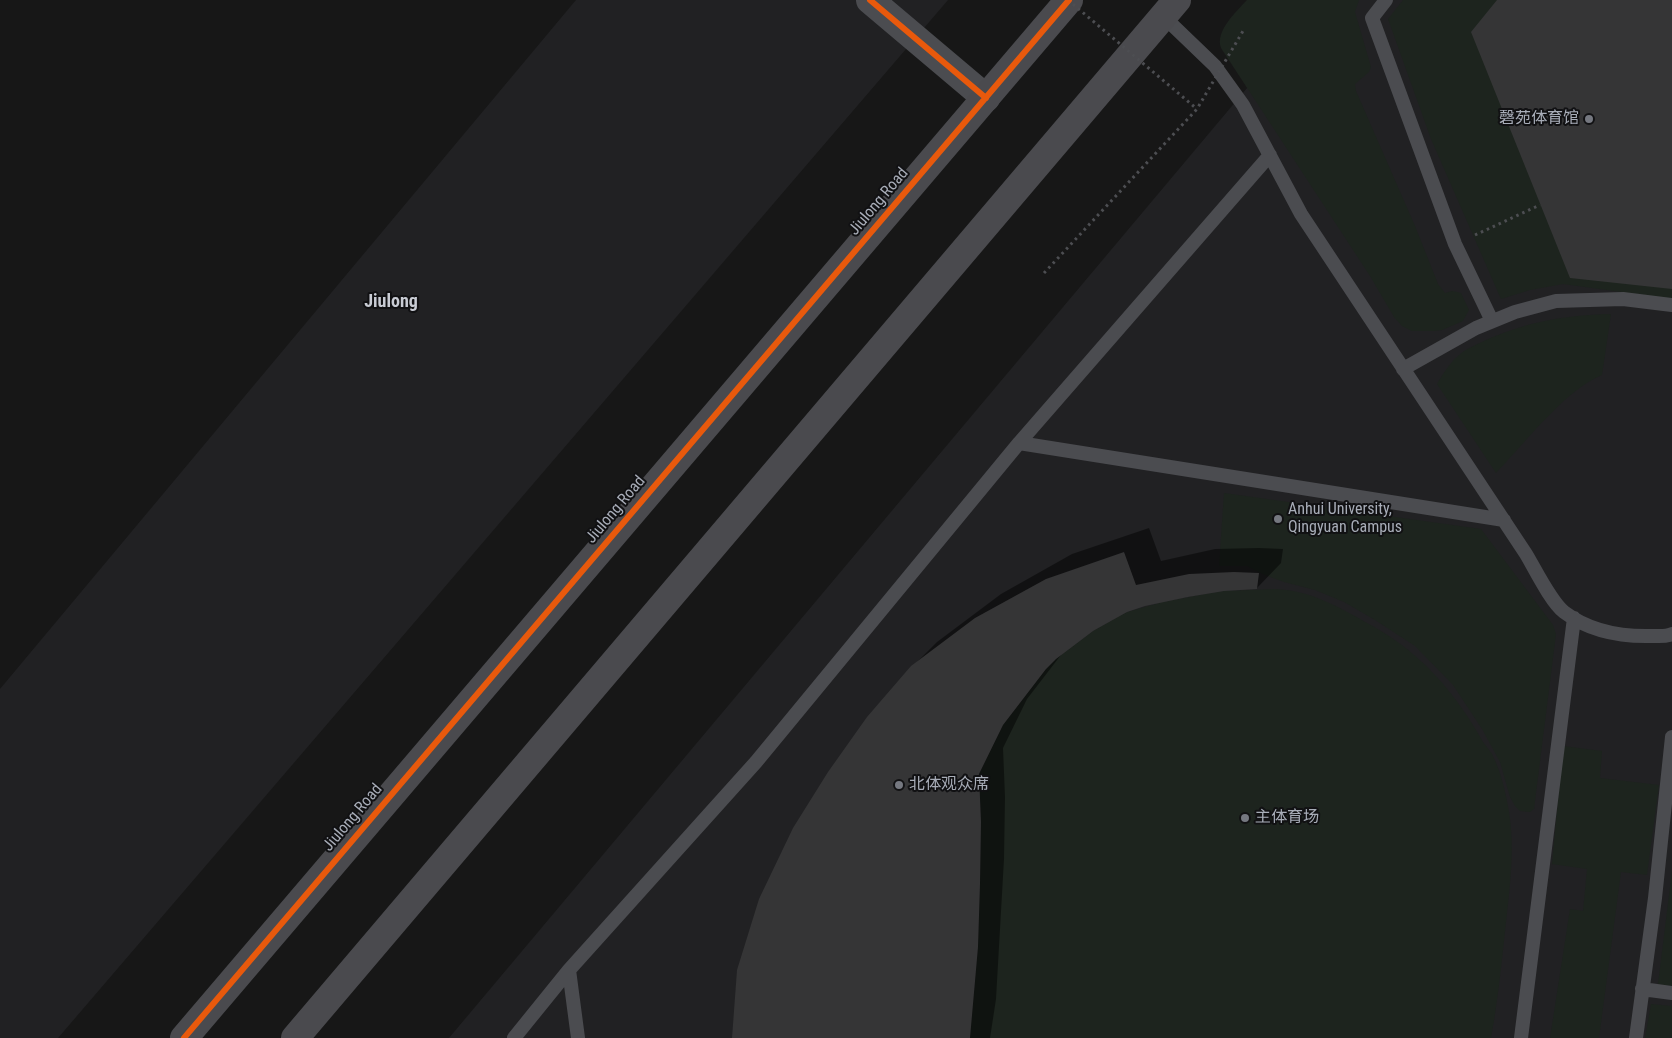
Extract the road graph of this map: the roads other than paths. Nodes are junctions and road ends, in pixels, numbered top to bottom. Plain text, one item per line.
1 (870, 0) edge
2 (1068, 0) edge
3 (1386, 0) edge
4 (1170, 8) edge
5 (986, 98) junction
6 (1270, 155) junction
7 (1672, 305) edge
8 (1492, 321) junction
9 (1403, 369) junction
10 (1019, 443) junction
11 (1504, 520) junction
12 (1574, 618) junction
13 (1672, 634) edge
14 (1672, 737) edge
15 (569, 970) junction
16 (1642, 989) junction
17 (1672, 993) edge
18 (184, 1038) edge
19 (295, 1038) edge
20 (514, 1038) edge
21 (578, 1038) edge
22 (1521, 1038) edge
23 (1636, 1038) edge

1 - 5 street
2 - 5 main road, Jiulong Road
3 - 8 lane
4 - 6 lane
4 - 19 main road
5 - 18 main road, Jiulong Road
6 - 9 lane
6 - 10 lane
7 - 8 lane
8 - 9 lane
9 - 11 lane
10 - 11 lane
10 - 15 lane
11 - 12 lane
12 - 13 lane
12 - 22 lane
14 - 16 lane
15 - 20 lane
15 - 21 lane
16 - 17 lane
16 - 23 lane

